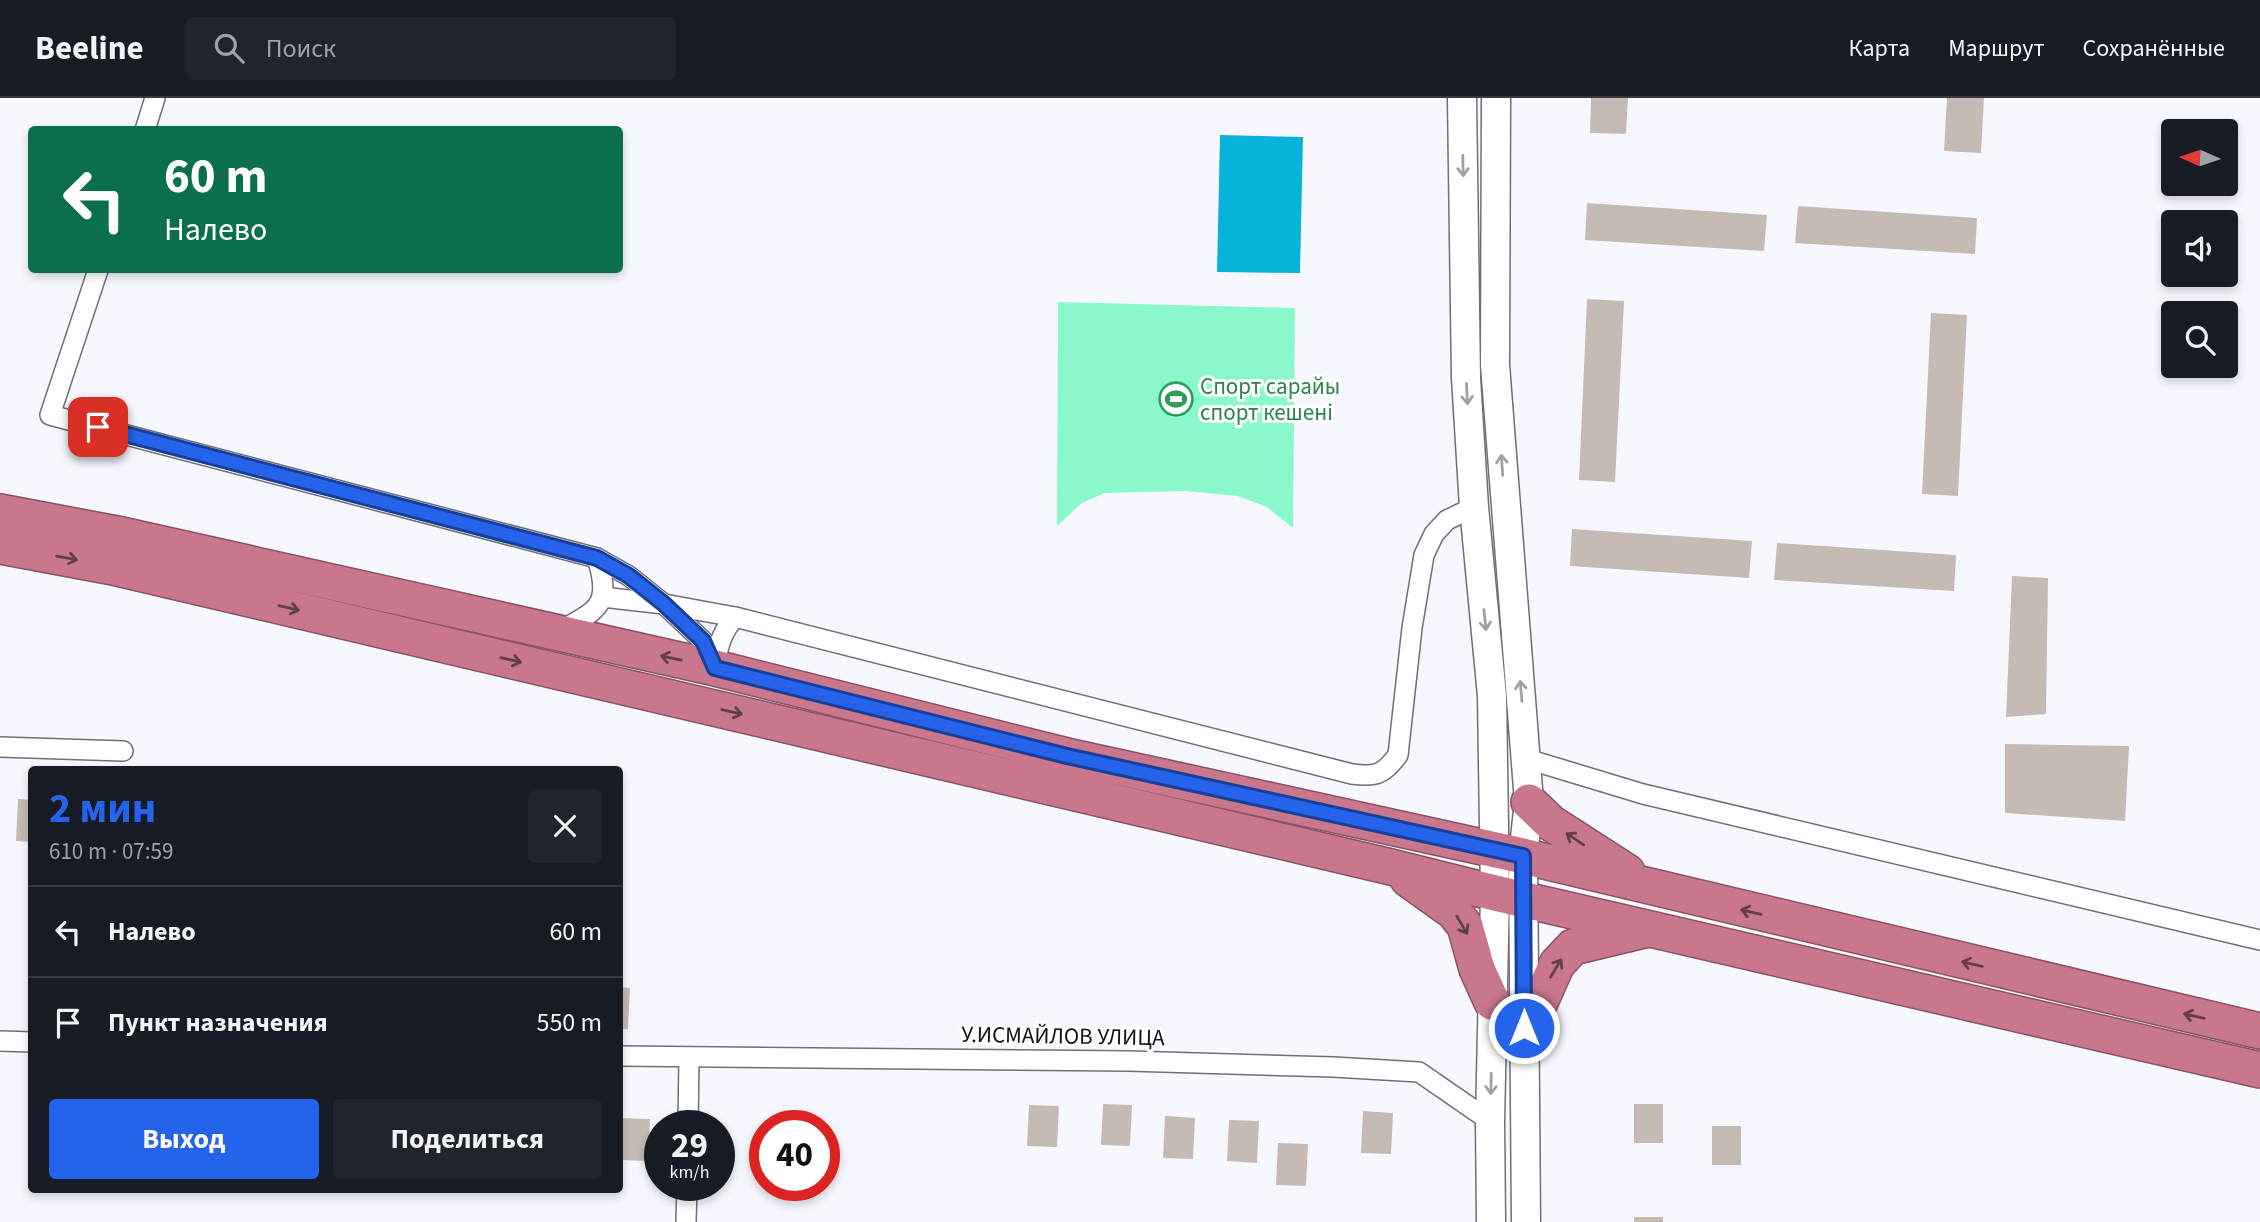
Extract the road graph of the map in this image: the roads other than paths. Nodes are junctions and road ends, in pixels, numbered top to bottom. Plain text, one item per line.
1 (155, 98) edge
2 (1462, 98) edge
3 (1496, 98) edge
4 (146, 126) edge
5 (97, 273) edge
6 (1474, 507) junction
7 (0, 512) edge
8 (0, 546) edge
9 (597, 558) junction
10 (602, 597) junction
11 (664, 604) junction
12 (735, 617) junction
13 (557, 633) junction
14 (715, 668) junction
15 (0, 747) edge
16 (123, 751) dead end
17 (1527, 759) junction
18 (1063, 772) junction
19 (1529, 802) junction
20 (1509, 853) junction
21 (1391, 867) junction
22 (1653, 889) junction
23 (1509, 896) junction
24 (1651, 928) junction
25 (2260, 940) edge
26 (1492, 1002) junction
27 (1524, 1028) junction
28 (2260, 1031) edge
29 (0, 1041) edge
30 (28, 1042) edge
31 (623, 1056) edge
32 (689, 1058) junction
33 (2260, 1070) edge
34 (688, 1110) edge
35 (1490, 1121) junction
36 (687, 1201) edge
37 (686, 1222) edge
38 (1491, 1222) edge
39 (1526, 1222) edge

1 - 4 street
2 -> 6 street
17 -> 3 street
5 - 9 street
6 - 12 street
6 -> 20 street
7 - 13 highway
8 -> 18 highway
9 - 10 street
9 - 11 street
10 - 11 street
10 - 13 street
11 - 12 street
11 - 14 street
12 - 14 street
14 -> 13 highway
14 - 18 highway
15 - 16 street
17 - 19 street
17 - 25 street
18 - 20 highway
18 - 21 highway
19 - 20 street
22 -> 19 highway
20 - 22 highway
20 - 23 street
21 - 23 highway
21 -> 26 highway
28 -> 22 highway
23 - 24 highway
23 - 26 street
23 - 27 street
27 -> 24 highway
24 - 33 highway
26 -> 35 street
27 - 39 street
29 - 30 street
31 - 32 street, У.ИСМАЙЛОВ УЛИЦА
32 - 34 street
32 - 35 street, У.ИСМАЙЛОВ УЛИЦА
35 - 38 street
36 - 37 street

